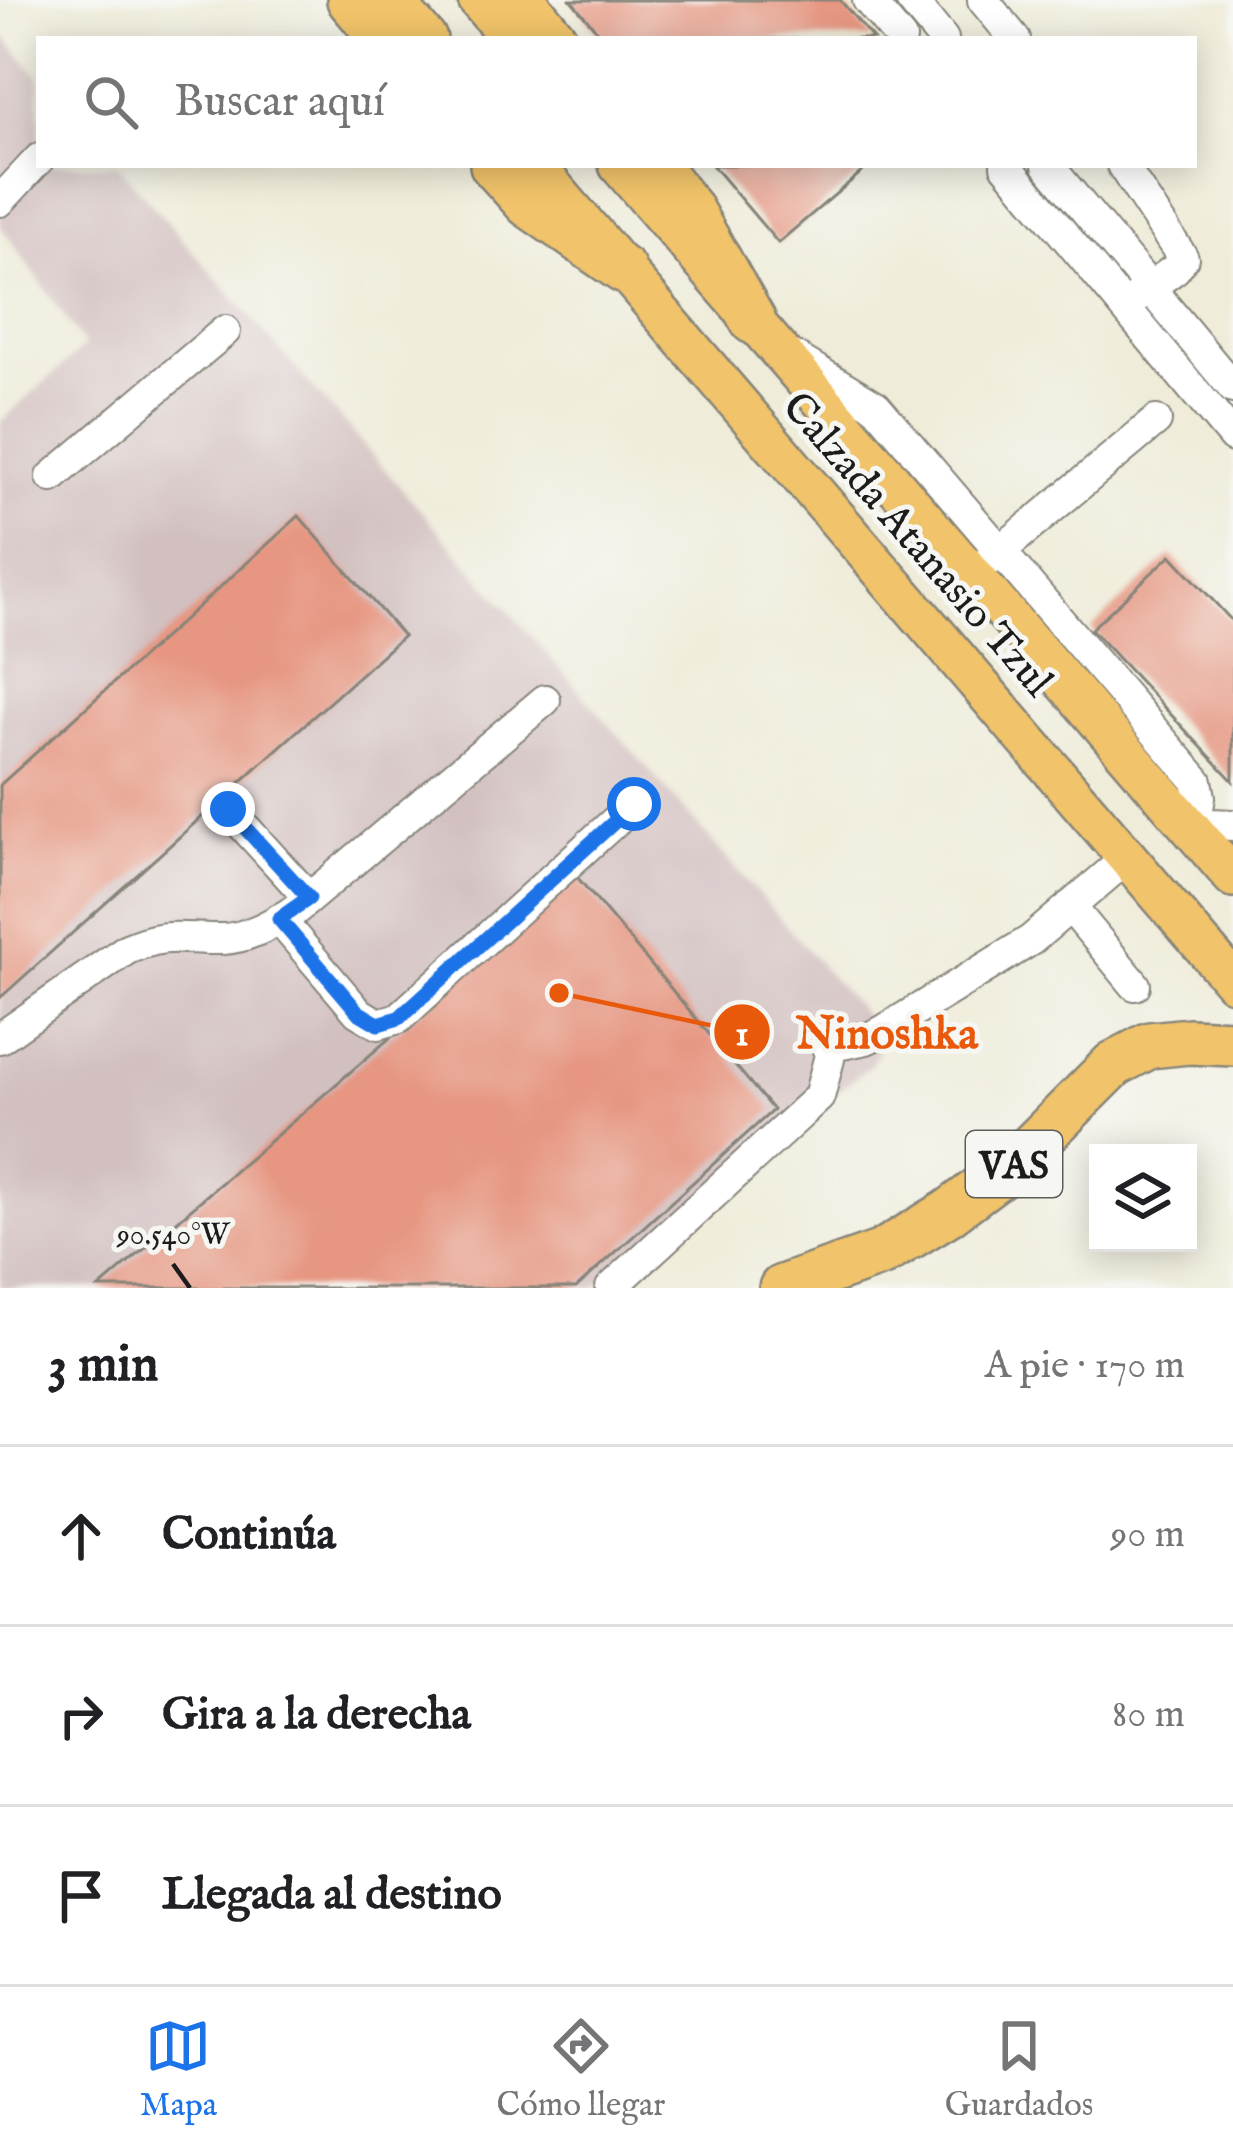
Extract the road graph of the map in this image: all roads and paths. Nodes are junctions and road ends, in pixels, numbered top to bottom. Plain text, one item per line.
1 (350, 0) edge
2 (394, 0) edge
3 (478, 0) edge
4 (522, 0) edge
5 (868, 0) edge
6 (983, 0) edge
7 (380, 36) edge
8 (424, 36) edge
9 (508, 36) edge
10 (552, 36) edge
11 (898, 36) edge
12 (1013, 36) edge
13 (36, 162) edge
14 (496, 168) edge
15 (537, 168) edge
16 (622, 168) edge
17 (658, 168) edge
18 (1008, 168) edge
19 (1050, 168) edge
20 (1124, 168) edge
21 (0, 201) edge
22 (623, 270) junction
23 (1150, 288) junction
24 (1124, 307) junction
25 (225, 331) dead end
26 (762, 332) junction
27 (1233, 388) edge
28 (1156, 421) dead end
29 (1233, 437) edge
30 (52, 477) dead end
31 (987, 563) junction
32 (545, 700) dead end
33 (634, 804) dead end
34 (228, 809) dead end
35 (1208, 830) edge
36 (1127, 858) junction
37 (1233, 877) edge
38 (309, 898) junction
39 (1070, 906) junction
40 (279, 919) junction
41 (1233, 981) edge
42 (1135, 985) dead end
43 (0, 1038) edge
44 (1233, 1043) edge
45 (611, 1288) edge
46 (782, 1288) edge

1 - 7 highway
2 - 8 main road
3 - 9 main road
4 - 10 highway
5 - 11 street
6 - 12 street
13 - 21 street
14 - 22 highway
15 - 22 main road, Calzada Atanasio Tzul
16 - 26 main road, Calzada Atanasio Tzul
17 - 26 highway
18 - 24 street
19 - 23 street
20 - 23 street
22 - 36 main road, Calzada Atanasio Tzul
23 - 24 street
23 - 27 street
24 - 29 street
25 - 30 street
26 - 31 main road, Calzada Atanasio Tzul
28 - 31 street
31 - 35 main road, Calzada Atanasio Tzul
32 - 38 street
33 - 40 street
34 - 38 street
35 - 37 main road, Calzada Atanasio Tzul
36 - 39 street
36 - 41 main road, Calzada Atanasio Tzul
38 - 40 street
39 - 42 street
39 - 45 street
40 - 43 street
44 - 46 highway, VAS

